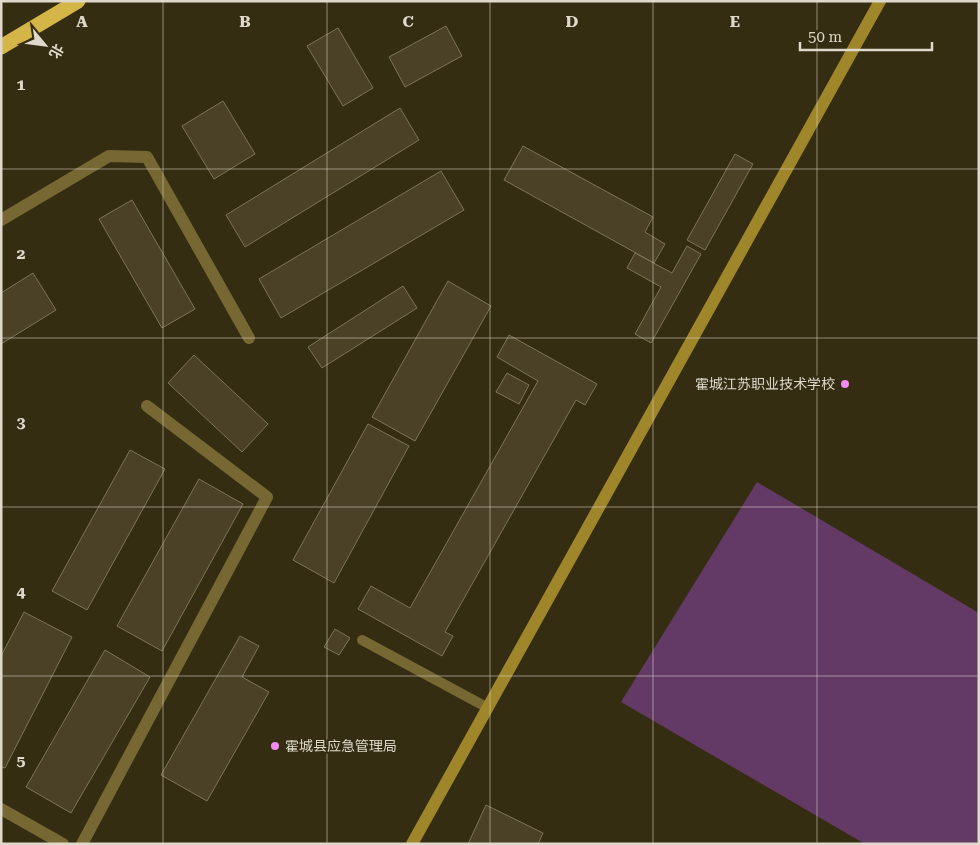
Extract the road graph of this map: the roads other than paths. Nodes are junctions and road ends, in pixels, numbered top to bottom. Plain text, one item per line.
1 (78, 1) edge
2 (880, 1) edge
3 (1, 47) edge
4 (1, 220) edge
5 (249, 338) dead end
6 (147, 406) dead end
7 (362, 640) dead end
8 (488, 708) junction
9 (1, 809) edge
10 (62, 844) edge
11 (82, 844) edge
12 (412, 844) edge

1 - 3 highway
2 - 8 street
4 - 5 street
6 - 11 street
7 - 8 lane
8 - 12 street
9 - 10 street

